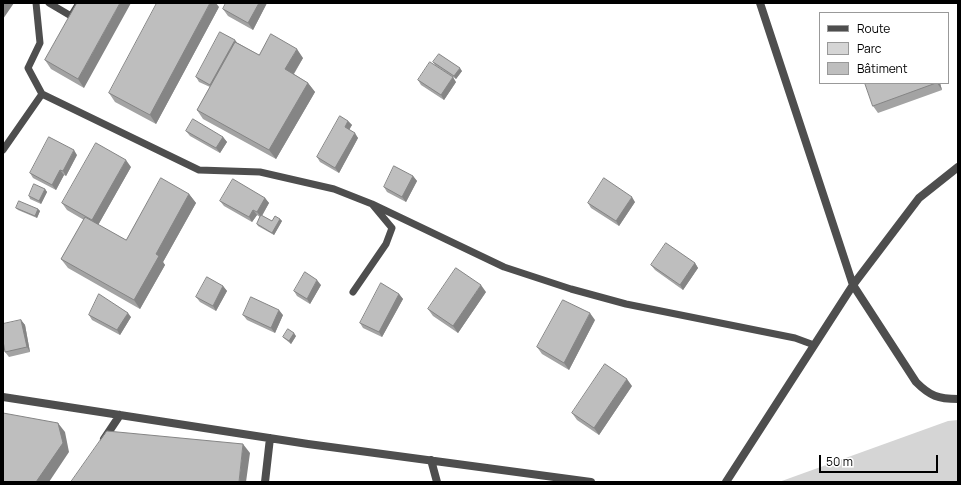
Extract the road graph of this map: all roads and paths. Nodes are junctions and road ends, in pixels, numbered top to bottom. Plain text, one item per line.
1 (36, 3) edge
2 (49, 3) edge
3 (79, 3) edge
4 (760, 3) edge
5 (42, 94) junction
6 (3, 150) edge
7 (958, 167) edge
8 (372, 204) junction
9 (853, 285) junction
10 (353, 292) dead end
11 (814, 345) junction
12 (3, 397) edge
13 (958, 399) edge
14 (120, 415) junction
15 (270, 438) junction
16 (100, 445) edge
17 (431, 460) junction
18 (265, 482) edge
19 (437, 482) edge
20 (591, 482) edge
21 (726, 482) edge

1 - 5 lane
2 - 3 lane
4 - 9 street
5 - 6 lane
5 - 8 lane
7 - 9 street
8 - 10 lane
8 - 11 lane
9 - 11 street
9 - 13 street
11 - 21 street
12 - 14 street
14 - 15 street
14 - 16 street
15 - 17 street
15 - 18 street
17 - 19 street
17 - 20 street

